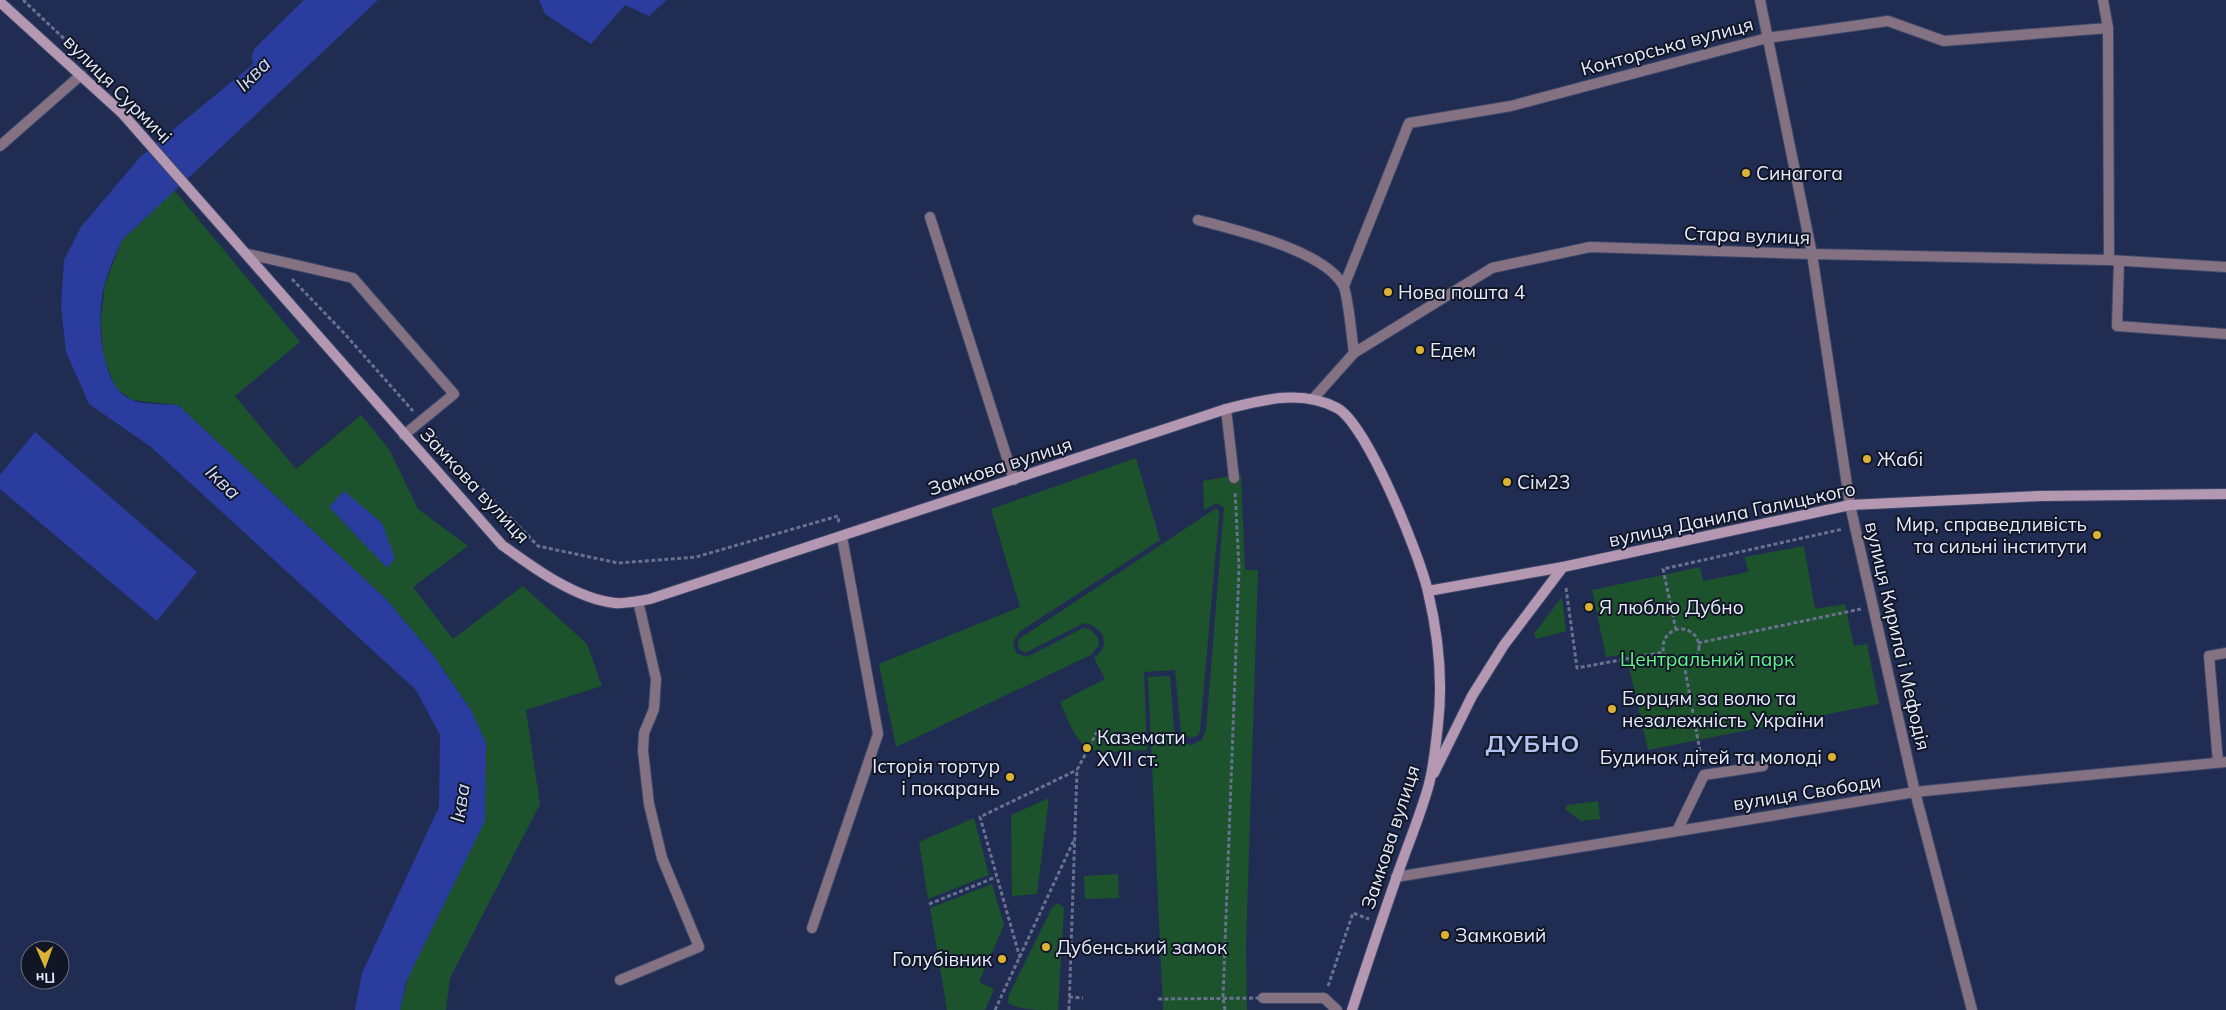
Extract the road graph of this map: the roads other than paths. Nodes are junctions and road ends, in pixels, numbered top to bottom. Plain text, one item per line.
1 (1760, 0) edge
2 (2103, 0) edge
3 (0, 2) edge
4 (2108, 28) junction
5 (1767, 38) junction
6 (81, 75) junction
7 (0, 146) edge
8 (207, 207) joint
9 (930, 217) dead end
10 (1198, 220) dead end
11 (248, 254) junction
12 (1812, 254) junction
13 (2114, 260) junction
14 (2226, 267) edge
15 (1344, 286) junction
16 (2226, 334) edge
17 (1354, 353) junction
18 (1313, 399) junction
19 (1226, 409) junction
20 (404, 435) junction
21 (1234, 478) road end
22 (1014, 480) junction
23 (2226, 494) edge
24 (1850, 505) junction
25 (842, 537) junction
26 (1563, 568) junction
27 (1428, 591) junction
28 (638, 601) junction
29 (2226, 653) edge
30 (2222, 762) edge
31 (1763, 766) dead end
32 (1429, 783) junction
33 (1915, 792) junction
34 (1677, 831) junction
35 (1396, 877) junction
36 (812, 928) dead end
37 (620, 980) dead end
38 (1263, 998) road end
39 (1336, 1010) edge
40 (1352, 1010) edge
41 (1972, 1010) edge

1 - 5 street, вулиця Кирила і Мефодія
2 - 4 street
3 - 6 main road, вулиця Сурмичі
4 - 5 street, Конторська вулиця
4 - 13 street
5 - 12 street, вулиця Кирила і Мефодія
5 - 15 street, Конторська вулиця
6 - 7 street
6 - 8 main road, вулиця Сурмичі
8 - 11 main road, Замкова вулиця
9 - 22 street
10 - 15 street
11 - 20 main road, Замкова вулиця
11 - 20 street
12 - 13 street, Стара вулиця
12 - 17 street, Стара вулиця
12 - 24 street, вулиця Кирила і Мефодія
13 - 14 street, Стара вулиця
13 - 16 street
15 - 17 street
17 - 18 street, Стара вулиця
18 - 19 main road, Замкова вулиця
18 - 27 main road, Замкова вулиця
19 - 21 street
19 - 22 main road, Замкова вулиця
20 - 28 main road, Замкова вулиця
22 - 25 main road, Замкова вулиця
23 - 24 main road, вулиця Данила Галицького
24 - 26 main road, вулиця Данила Галицького
24 - 33 street, вулиця Кирила і Мефодія
25 - 28 main road, Замкова вулиця
25 - 36 street
26 - 27 main road, вулиця Данила Галицького
26 - 32 main road
27 - 32 main road, Замкова вулиця
28 - 37 street
29 - 30 street
30 - 33 street, вулиця Свободи
31 - 34 street
32 - 35 main road, Замкова вулиця
33 - 34 street, вулиця Свободи
33 - 41 street, вулиця Кирила і Мефодія
34 - 35 street, вулиця Свободи
35 - 40 main road, Замкова вулиця
38 - 39 street

